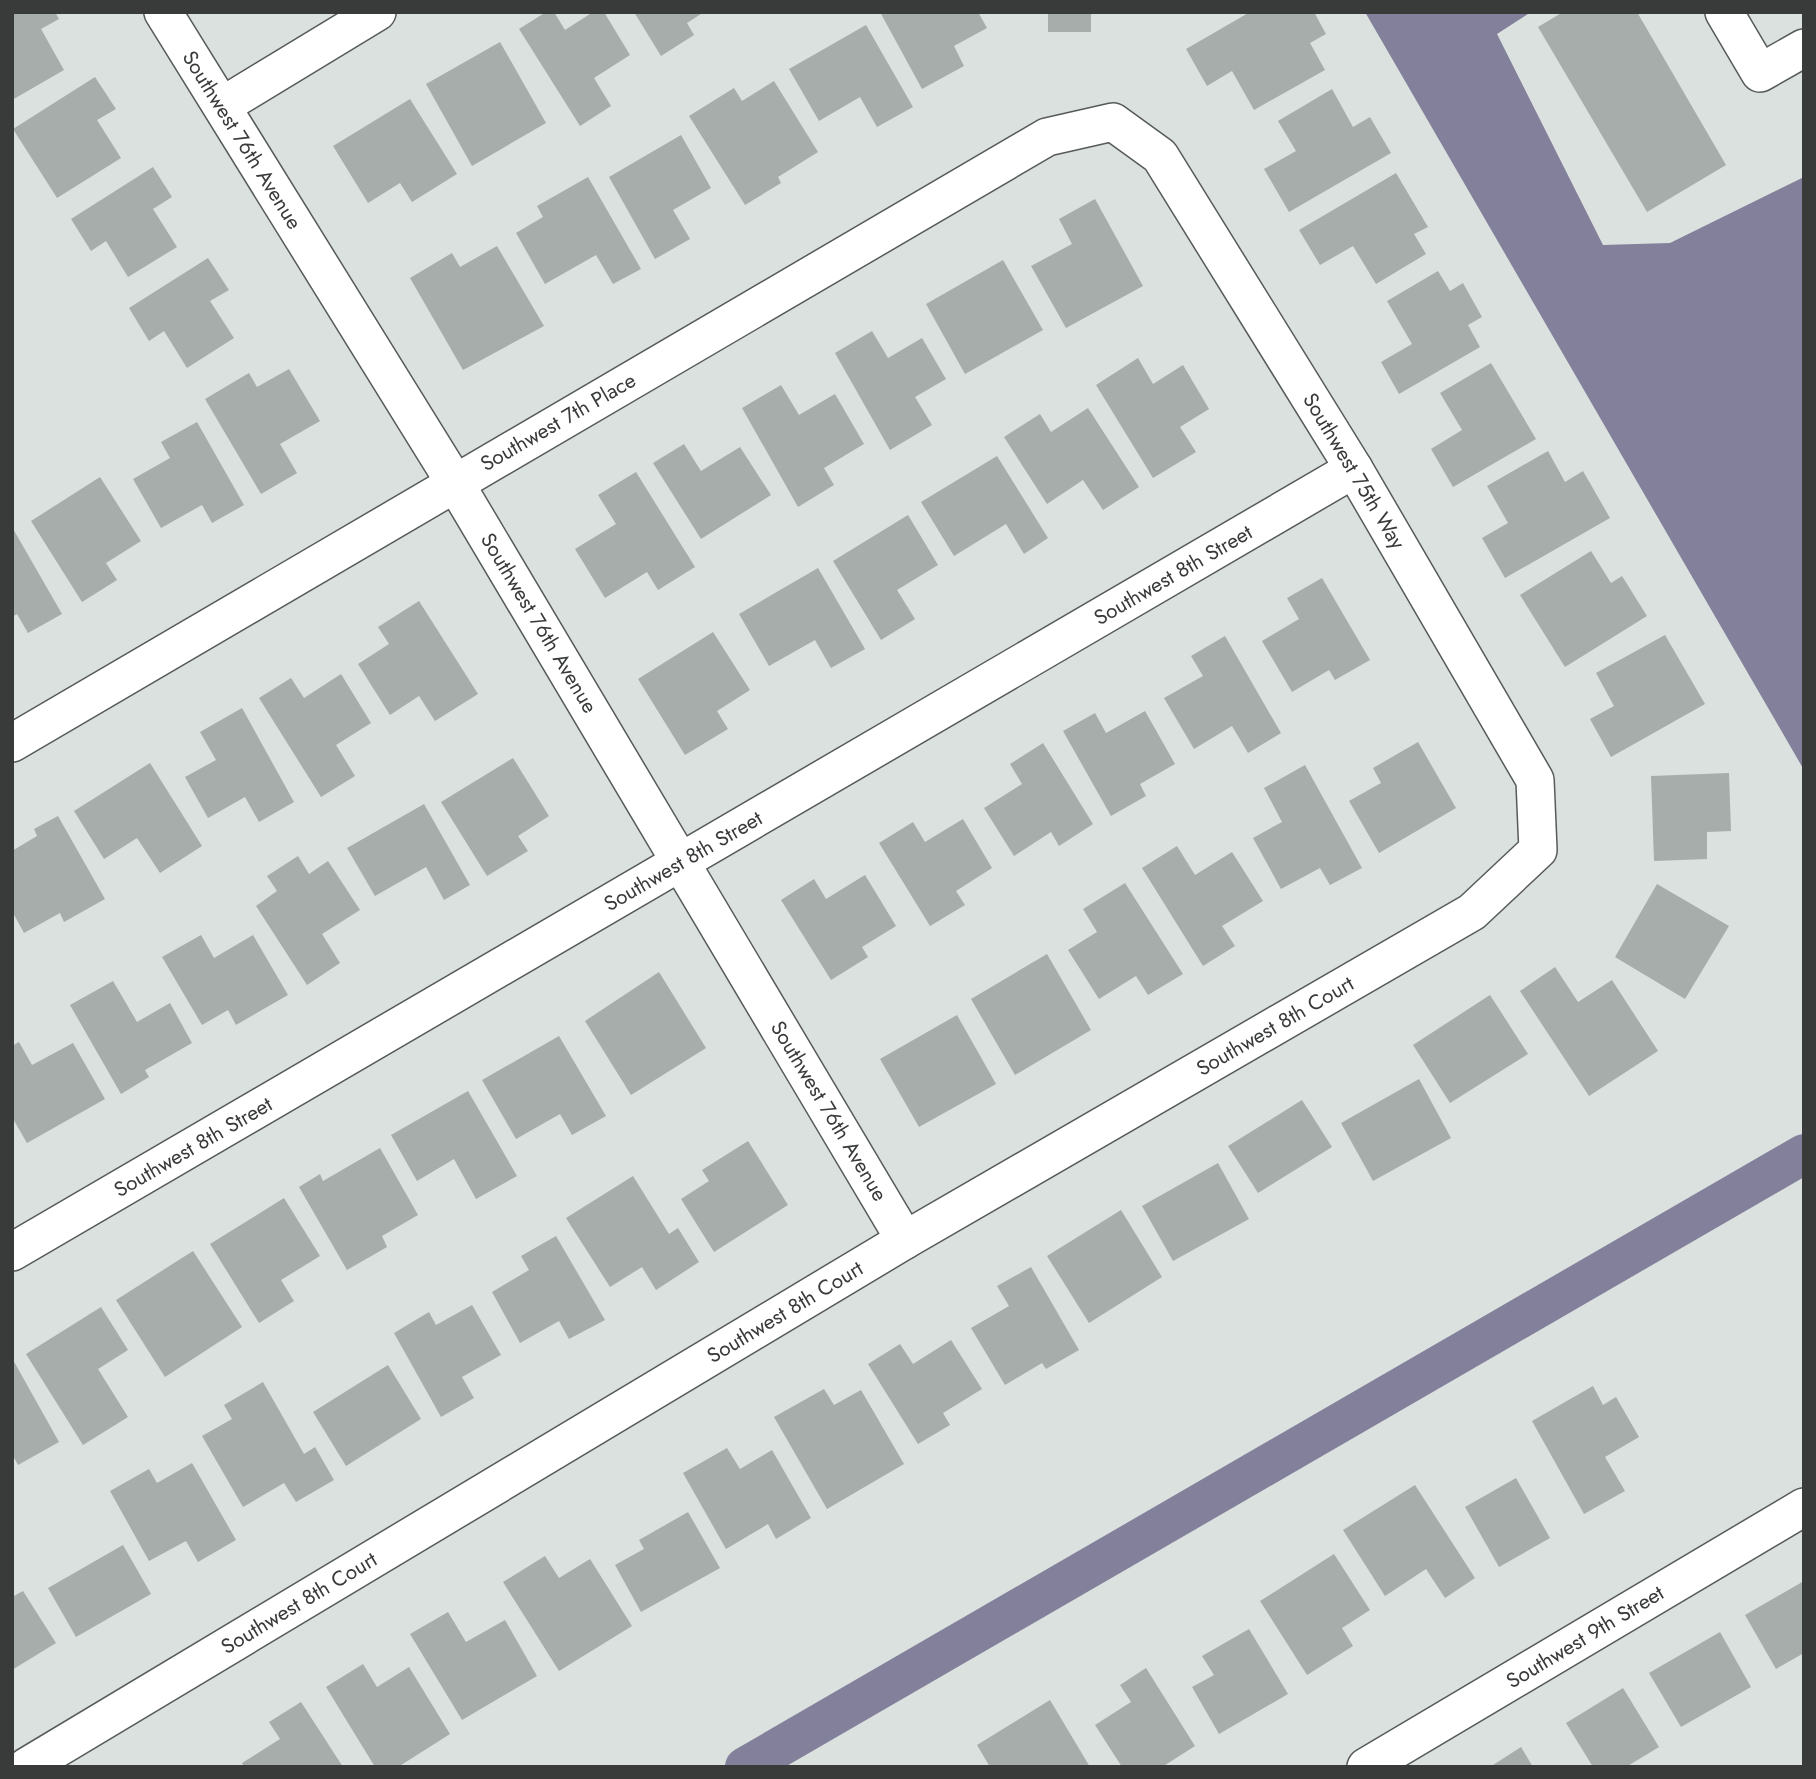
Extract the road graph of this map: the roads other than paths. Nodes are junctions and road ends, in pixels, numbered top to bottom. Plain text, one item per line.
1 (163, 12) edge
2 (377, 12) edge
3 (1724, 12) edge
4 (1804, 48) edge
5 (222, 106) junction
6 (1113, 122) joint
7 (1354, 469) junction
8 (455, 483) junction
9 (12, 744) edge
10 (1538, 850) joint
11 (681, 862) junction
12 (905, 1240) junction
13 (12, 1252) edge
14 (1804, 1507) edge
15 (26, 1767) edge
16 (1366, 1767) edge

1 - 5 street, Southwest 76th Avenue
2 - 5 street
3 - 4 street
5 - 8 street, Southwest 76th Avenue
6 - 7 street, Southwest 75th Way
6 - 8 street, Southwest 7th Place
7 - 10 street, Southwest 75th Way
7 - 11 street, Southwest 8th Street
8 - 9 street, Southwest 7th Place
8 - 11 street, Southwest 76th Avenue
10 - 12 street, Southwest 8th Court
11 - 12 street, Southwest 76th Avenue
11 - 13 street, Southwest 8th Street
12 - 15 street, Southwest 8th Court
14 - 16 street, Southwest 9th Street

